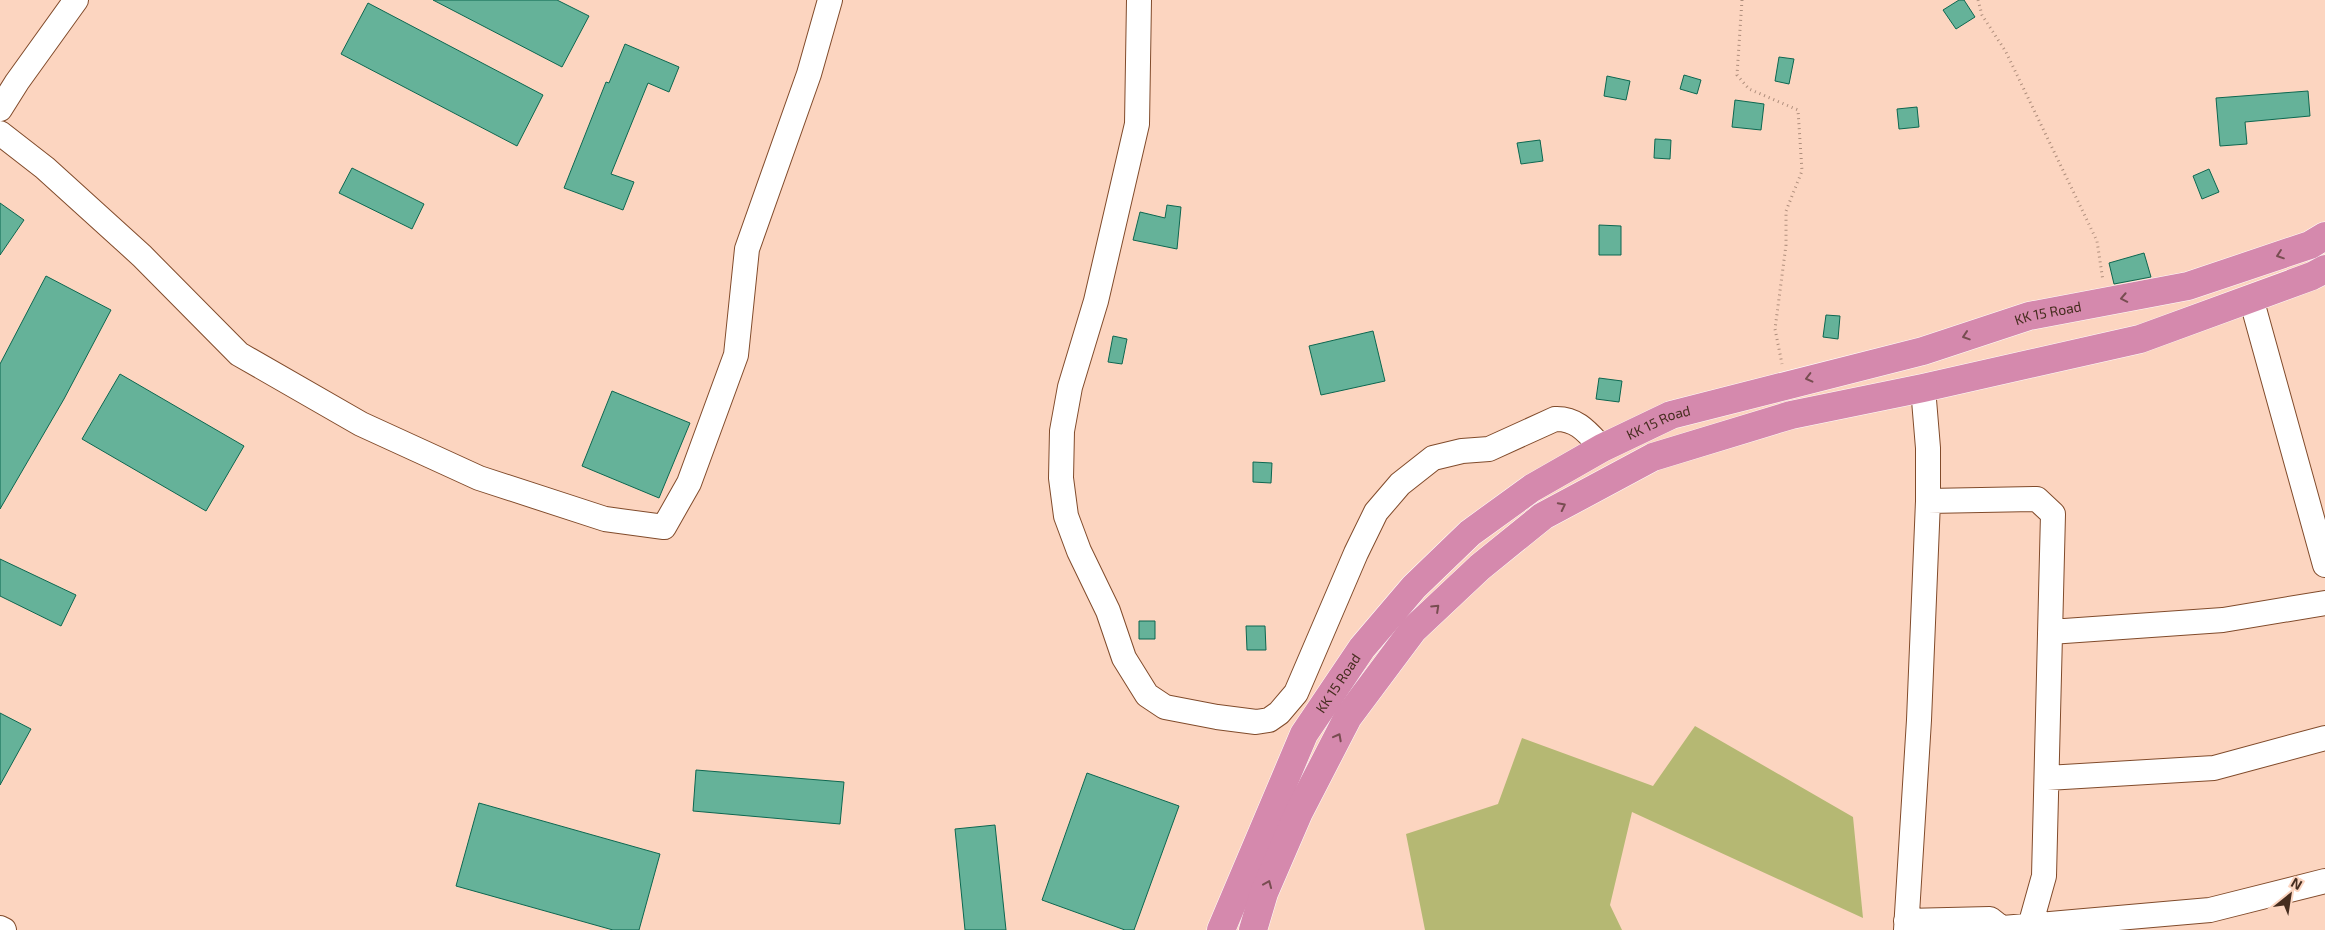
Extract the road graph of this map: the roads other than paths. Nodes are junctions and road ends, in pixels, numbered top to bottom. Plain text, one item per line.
1 (76, 0) edge
2 (830, 0) edge
3 (1139, 0) edge
4 (0, 109) edge
5 (0, 133) edge
6 (2325, 236) edge
7 (2325, 269) edge
8 (2251, 298) junction
9 (1924, 388) junction
10 (1602, 448) junction
11 (1928, 501) junction
12 (2325, 565) edge
13 (2325, 603) edge
14 (2050, 632) junction
15 (2325, 738) edge
16 (2047, 778) junction
17 (2325, 881) edge
18 (1906, 926) edge
19 (2030, 926) junction
20 (0, 928) edge
21 (2003, 929) edge
22 (4, 930) edge
23 (1221, 930) edge
24 (1253, 930) edge

1 - 4 street
2 - 5 street
3 - 10 street
6 -> 10 highway, KK 15 Road
7 - 8 highway, KK 15 Road
8 - 9 highway, KK 15 Road
8 - 12 street
9 - 11 street
24 -> 9 highway, KK 15 Road
10 - 23 highway, KK 15 Road
11 - 14 street
11 - 18 street
13 - 14 street
14 - 16 street
15 - 16 street
16 - 19 street
17 - 19 street
18 - 21 street
19 - 21 street
20 - 22 street

